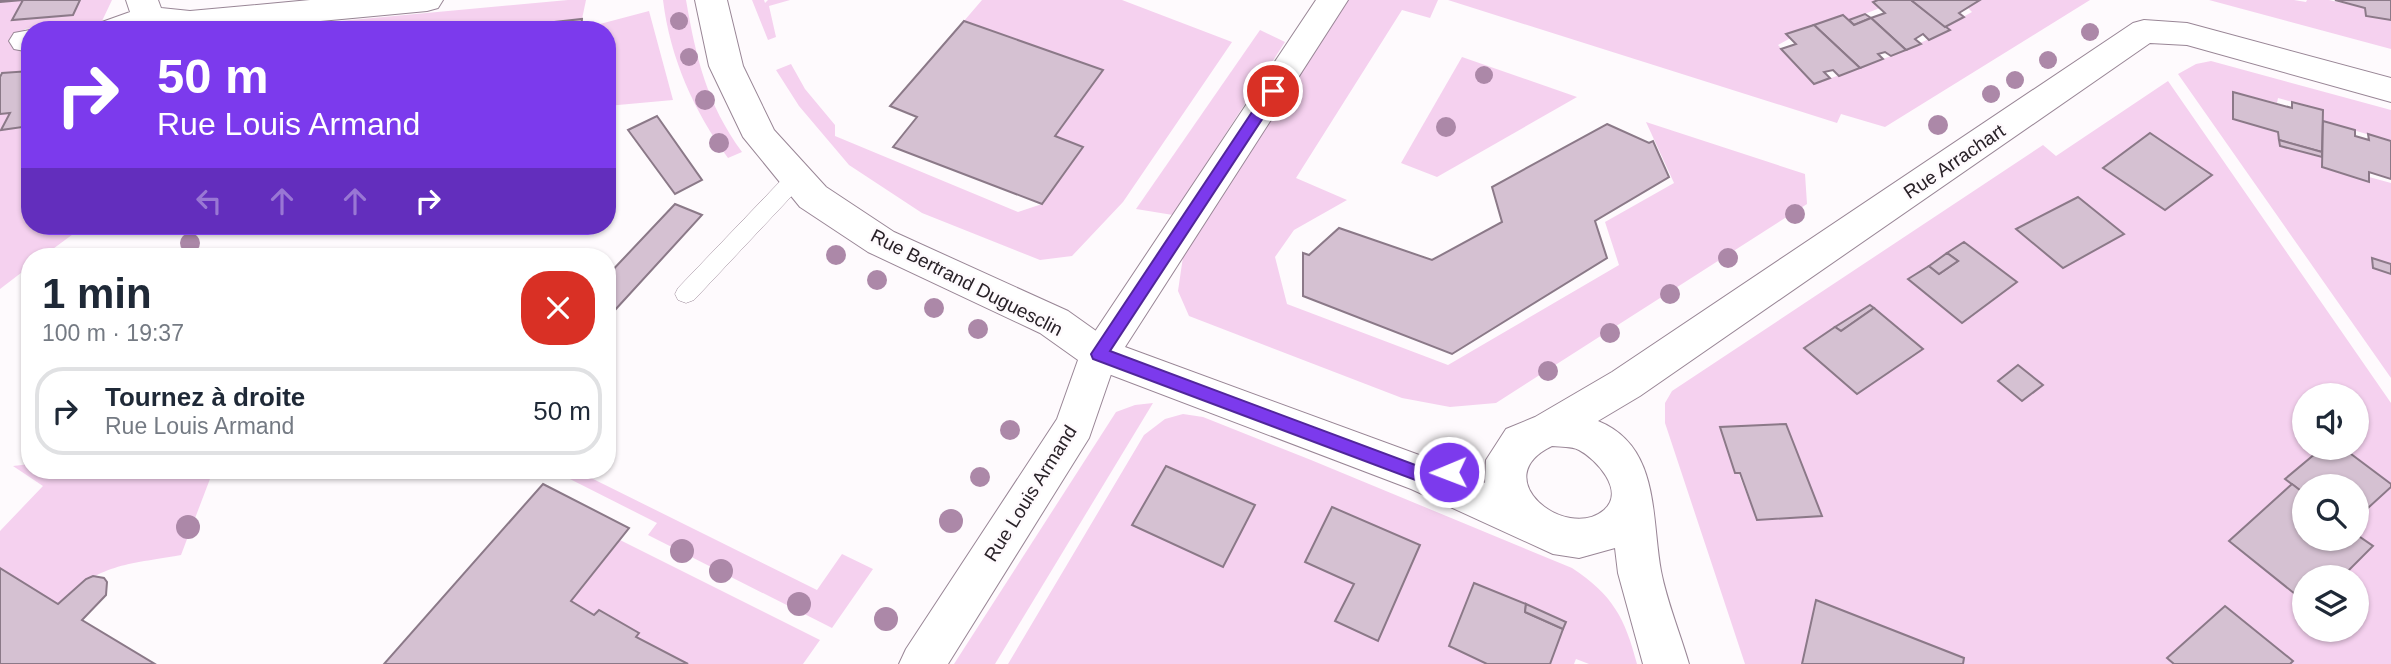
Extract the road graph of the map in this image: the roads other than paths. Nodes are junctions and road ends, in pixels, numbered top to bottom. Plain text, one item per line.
1 (427, 0) edge
2 (711, 0) edge
3 (1332, 0) edge
4 (145, 8) edge
5 (126, 21) edge
6 (187, 21) edge
7 (201, 21) edge
8 (2391, 90) edge
9 (796, 177) junction
10 (686, 295) dead end
11 (1099, 354) junction
12 (1535, 434) junction
13 (1426, 476) junction
14 (1631, 504) junction
15 (1531, 524) junction
16 (922, 664) edge
17 (1666, 664) edge

1 - 7 street
2 - 9 street, Rue Bertrand Duguesclin
3 - 11 street, Rue Louis Armand
4 - 5 street
4 - 6 street
8 - 12 street, Rue Arrachart
9 - 10 lane
9 - 11 street, Rue Bertrand Duguesclin
11 - 13 street
11 - 16 street, Rue Louis Armand
12 - 13 street, Rue Arrachart
12 - 14 street
12 - 15 street
13 - 15 street
14 - 15 street
14 - 17 street

